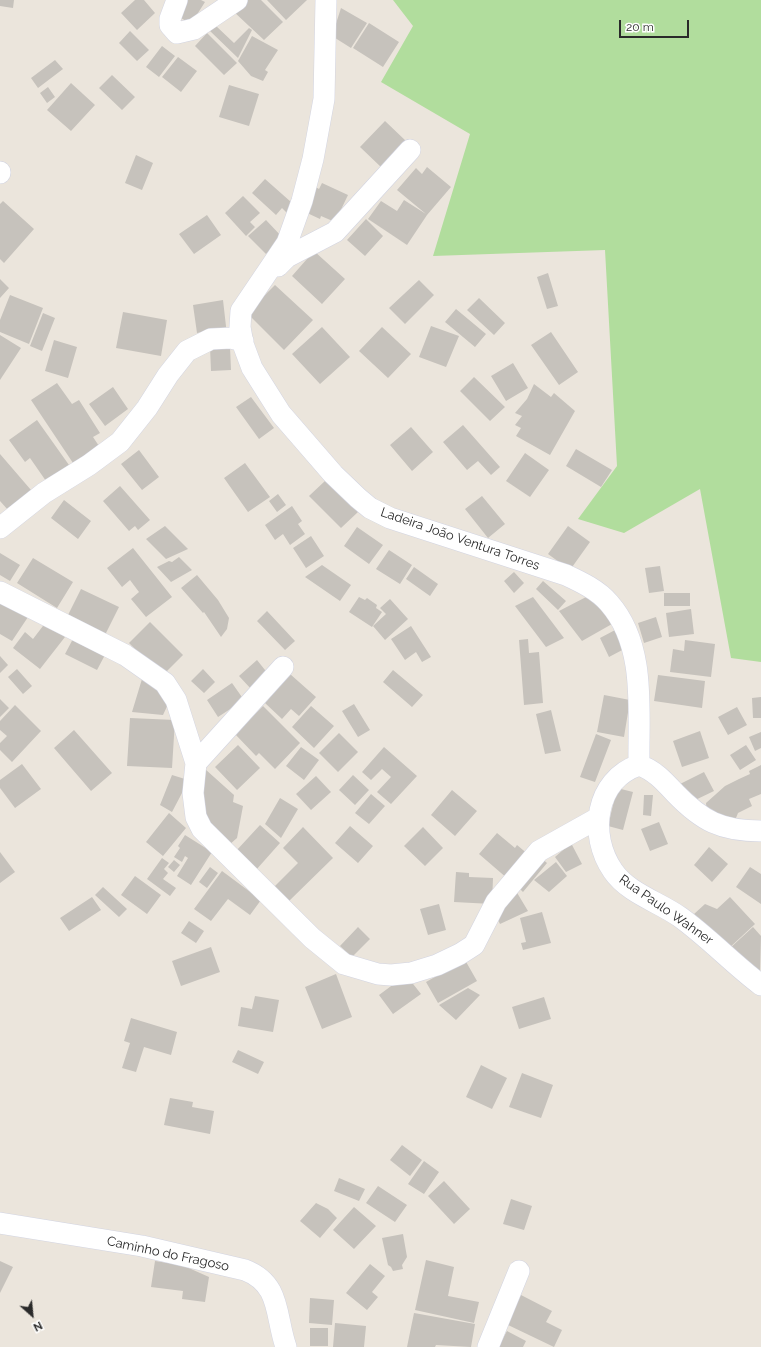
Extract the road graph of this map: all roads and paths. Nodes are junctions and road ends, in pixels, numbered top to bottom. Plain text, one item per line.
1 (177, 0) edge
2 (237, 0) edge
3 (326, 0) edge
4 (410, 150) dead end
5 (256, 287) junction
6 (243, 341) junction
7 (0, 528) edge
8 (0, 592) edge
9 (283, 667) dead end
10 (196, 763) junction
11 (639, 765) junction
12 (598, 818) junction
13 (761, 831) edge
14 (761, 986) edge
15 (0, 1223) edge
16 (519, 1271) dead end
17 (286, 1347) edge
18 (488, 1347) edge

1 - 2 street
3 - 5 street, Ladeira João Ventura Torres
4 - 5 street
5 - 6 street, Ladeira João Ventura Torres
6 - 7 street
6 - 11 street, Ladeira João Ventura Torres
8 - 10 street
9 - 10 street
10 - 12 street
11 - 12 street, Rua Paulo Wahner
11 - 13 street
12 - 14 street, Rua Paulo Wahner
15 - 17 street, Caminho do Fragoso
16 - 18 street

